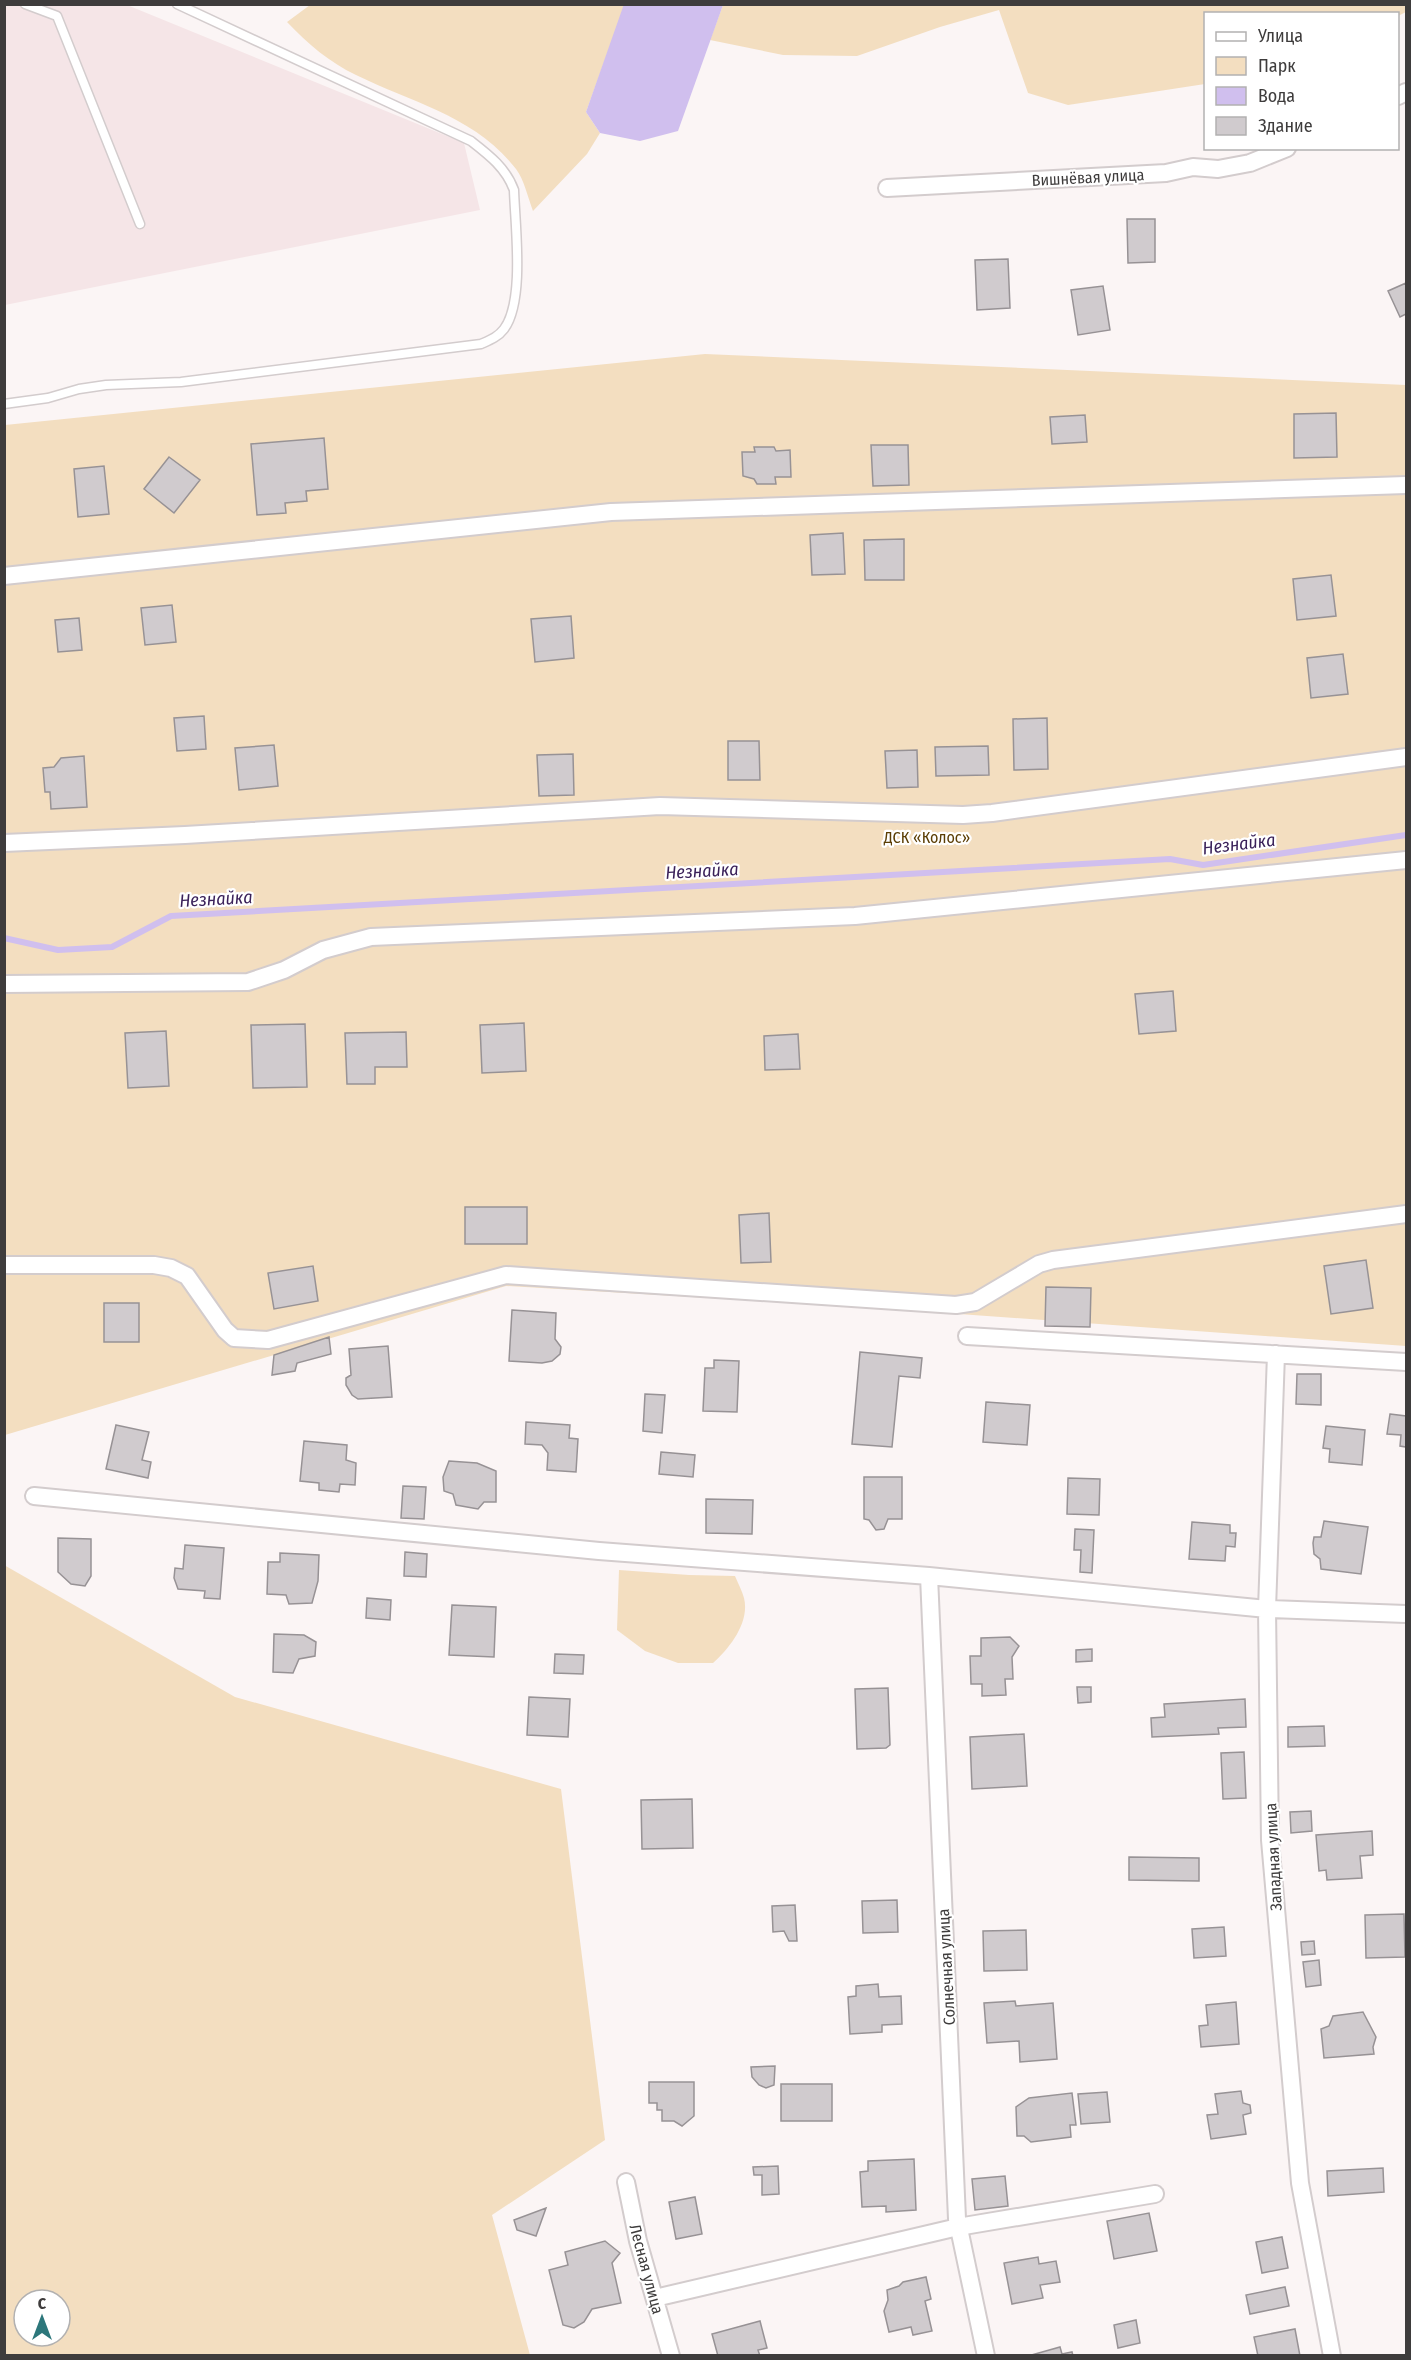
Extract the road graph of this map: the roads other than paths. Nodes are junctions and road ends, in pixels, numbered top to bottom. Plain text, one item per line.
1 (26, 4) edge
2 (177, 4) edge
3 (1282, 150) edge
4 (887, 188) dead end
5 (140, 224) dead end
6 (4, 404) edge
7 (1407, 485) edge
8 (4, 576) edge
9 (1407, 757) edge
10 (4, 843) edge
11 (1407, 860) edge
12 (4, 984) edge
13 (1407, 1214) edge
14 (4, 1265) edge
15 (967, 1336) dead end
16 (1276, 1354) junction
17 (1407, 1362) edge
18 (34, 1496) dead end
19 (929, 1576) junction
20 (1267, 1609) junction
21 (1407, 1614) edge
22 (626, 2182) dead end
23 (1155, 2194) dead end
24 (958, 2227) junction
25 (655, 2298) junction
26 (671, 2355) edge
27 (986, 2355) edge
28 (1332, 2355) edge

1 - 5 lane
2 - 6 lane
3 - 4 street, Вишнёвая улица
7 - 8 street
9 - 10 street
11 - 12 street
13 - 14 street
15 - 16 street
16 - 17 street
16 - 20 street, Западная улица
18 - 19 street
19 - 20 street
19 - 24 street, Солнечная улица
20 - 21 street
20 - 28 street, Западная улица
22 - 25 street, Лесная улица
23 - 24 street
24 - 25 street
24 - 27 street, Солнечная улица
25 - 26 street, Лесная улица

